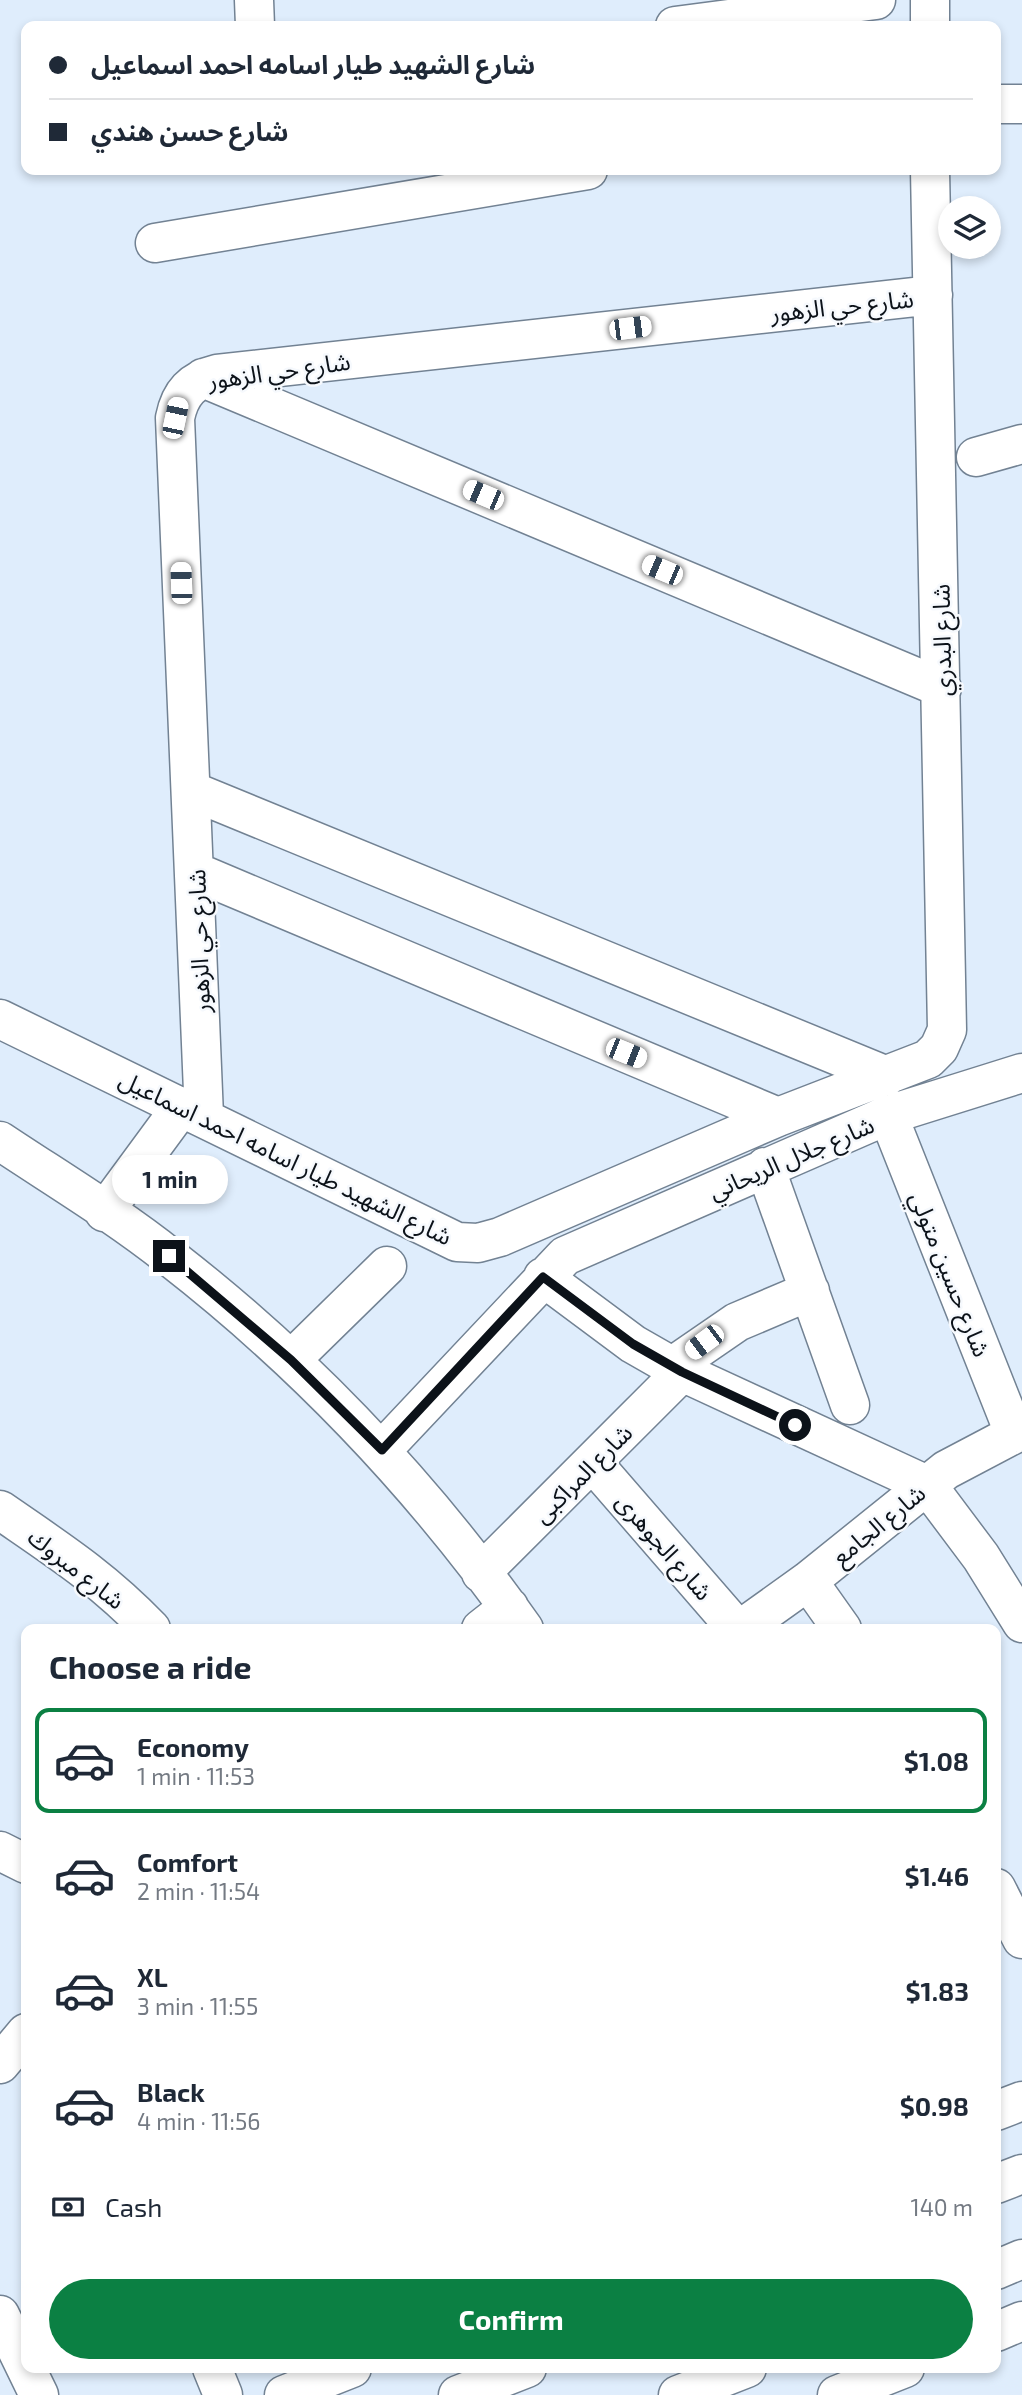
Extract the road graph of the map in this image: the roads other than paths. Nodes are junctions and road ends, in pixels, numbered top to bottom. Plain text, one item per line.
1 (254, 0) edge
2 (876, 0) edge
3 (930, 0) edge
4 (686, 17) edge
5 (255, 21) edge
6 (930, 21) edge
7 (1001, 104) edge
8 (1022, 104) edge
9 (558, 175) edge
10 (930, 175) edge
11 (155, 243) dead end
12 (933, 295) junction
13 (203, 377) junction
14 (1022, 444) edge
15 (976, 457) dead end
16 (942, 688) junction
17 (192, 791) junction
18 (196, 872) junction
19 (0, 1018) edge
20 (1022, 1073) edge
21 (887, 1076) junction
22 (193, 1111) junction
23 (888, 1115) junction
24 (778, 1117) junction
25 (0, 1141) edge
26 (765, 1167) junction
27 (104, 1212) junction
28 (387, 1266) dead end
29 (554, 1266) junction
30 (810, 1291) junction
31 (291, 1360) junction
32 (677, 1369) junction
33 (850, 1405) dead end
34 (1018, 1432) edge
35 (382, 1450) junction
36 (593, 1463) junction
37 (927, 1485) junction
38 (0, 1510) edge
39 (481, 1573) junction
40 (808, 1581) junction
41 (504, 1622) edge
42 (1022, 1623) edge
43 (147, 1624) edge
44 (735, 1624) edge
45 (746, 1624) edge
46 (838, 1624) edge
47 (0, 1851) edge
48 (21, 1862) edge
49 (1001, 1898) edge
50 (1022, 1939) edge
51 (21, 2040) edge
52 (0, 2064) edge
53 (1022, 2101) edge
54 (1001, 2109) edge
55 (1022, 2174) edge
56 (1001, 2182) edge
57 (1022, 2259) edge
58 (1001, 2268) edge
59 (0, 2315) edge
60 (1022, 2321) edge
61 (1001, 2330) edge
62 (21, 2358) edge
63 (28, 2373) edge
64 (214, 2373) edge
65 (339, 2373) edge
66 (514, 2373) edge
67 (734, 2373) edge
68 (892, 2373) edge
69 (39, 2395) edge
70 (223, 2395) edge
71 (284, 2395) edge
72 (458, 2395) edge
73 (678, 2395) edge
74 (837, 2395) edge

1 - 5 street
2 - 4 street
3 - 6 street
7 - 8 street
9 - 11 street
10 - 12 street, شارع البدري
12 - 13 street, شارع حي الزهور
12 - 16 street, شارع البدري
13 - 16 street
13 - 17 street, شارع حي الزهور
14 - 15 street
16 - 21 street, شارع البدري
17 - 18 street, شارع حي الزهور
17 - 21 street
18 - 22 street, شارع حي الزهور
18 - 24 street
19 - 22 street, شارع الشهيد طيار اسامه احمد اسماعيل
20 - 23 street, شارع جلال الريحاني
21 - 24 street, شارع الشهيد طيار اسامه احمد اسماعيل
22 - 24 street, شارع الشهيد طيار اسامه احمد اسماعيل
22 - 27 street
23 - 26 street, شارع جلال الريحاني
23 - 34 street, شارع حسين متولي
25 - 27 street
26 - 29 street, شارع جلال الريحاني
26 - 30 street
27 - 31 street
28 - 31 street
29 - 32 street
29 - 35 street
30 - 32 street, شارع المراكبى
30 - 33 street
31 - 35 street
32 - 36 street, شارع المراكبى
32 - 37 street
34 - 37 street, شارع الجامع
35 - 39 street
36 - 39 street, شارع المراكبى
36 - 44 street, شارع الجوهرى
37 - 40 street, شارع الجامع
37 - 42 street
38 - 43 street, شارع مبروك
39 - 41 street
40 - 45 street, شارع الجامع
40 - 46 street
47 - 48 street
49 - 50 street
51 - 52 street
53 - 54 street
55 - 56 street
57 - 58 street
59 - 62 street
60 - 61 street
63 - 69 street
64 - 70 street
65 - 71 street
66 - 72 street
67 - 73 street
68 - 74 street

